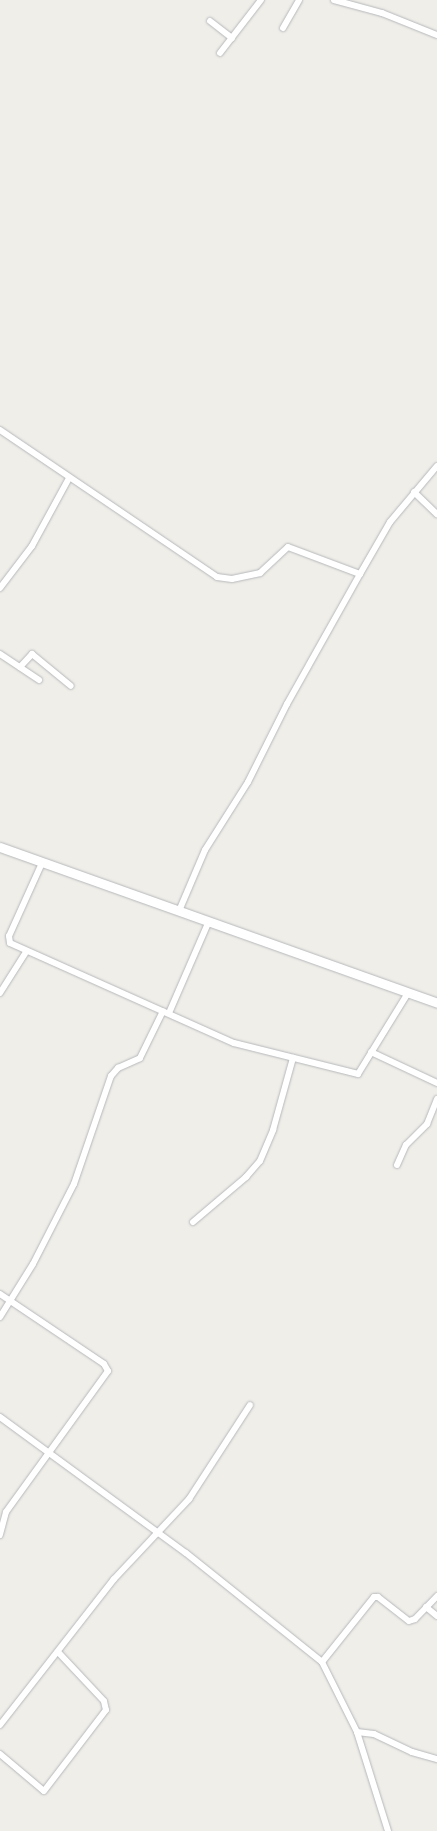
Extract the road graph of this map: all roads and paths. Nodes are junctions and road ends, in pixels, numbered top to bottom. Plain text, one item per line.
1 (261, 0) edge
2 (299, 0) edge
3 (334, 0) edge
4 (210, 21) dead end
5 (282, 28) dead end
6 (437, 34) edge
7 (232, 38) junction
8 (220, 54) dead end
9 (0, 430) edge
10 (437, 466) edge
11 (69, 478) junction
12 (414, 492) junction
13 (437, 514) edge
14 (360, 574) junction
15 (0, 588) edge
16 (0, 654) edge
17 (20, 667) junction
18 (39, 680) dead end
19 (71, 686) dead end
20 (0, 847) edge
21 (42, 863) junction
22 (179, 910) junction
23 (209, 921) junction
24 (26, 952) junction
25 (0, 993) edge
26 (408, 993) junction
27 (437, 1003) edge
28 (166, 1012) junction
29 (371, 1052) junction
30 (293, 1058) junction
31 (437, 1083) edge
32 (437, 1099) edge
33 (397, 1166) dead end
34 (193, 1222) dead end
35 (0, 1294) edge
36 (10, 1302) junction
37 (0, 1317) edge
38 (250, 1405) dead end
39 (0, 1417) edge
40 (51, 1454) junction
41 (0, 1507) edge
42 (6, 1512) junction
43 (157, 1532) junction
44 (0, 1536) edge
45 (437, 1596) edge
46 (426, 1608) junction
47 (437, 1616) edge
48 (58, 1652) junction
49 (322, 1662) junction
50 (0, 1725) edge
51 (357, 1732) junction
52 (0, 1754) edge
53 (437, 1759) edge
54 (388, 1831) edge

1 - 7 street
2 - 5 street
3 - 6 street
4 - 7 street
7 - 8 street
9 - 11 street
10 - 12 street
11 - 14 street
11 - 15 street
12 - 13 street
12 - 14 street
14 - 22 street
16 - 17 street
17 - 18 street
17 - 19 street
20 - 21 main road
21 - 22 main road
21 - 24 street
22 - 23 main road
23 - 26 main road
23 - 28 street
24 - 25 street
24 - 28 street
26 - 27 main road
26 - 29 street
28 - 30 street
28 - 36 street
29 - 30 street
29 - 31 street
30 - 34 street
32 - 33 street
35 - 36 street
36 - 37 street
36 - 40 street
38 - 43 street
39 - 40 street
40 - 42 street
40 - 43 street
41 - 42 street
42 - 44 street
43 - 48 street
43 - 49 street
45 - 46 street
46 - 47 street
46 - 49 street
48 - 50 street
48 - 52 street
49 - 51 street
51 - 53 street
51 - 54 street

